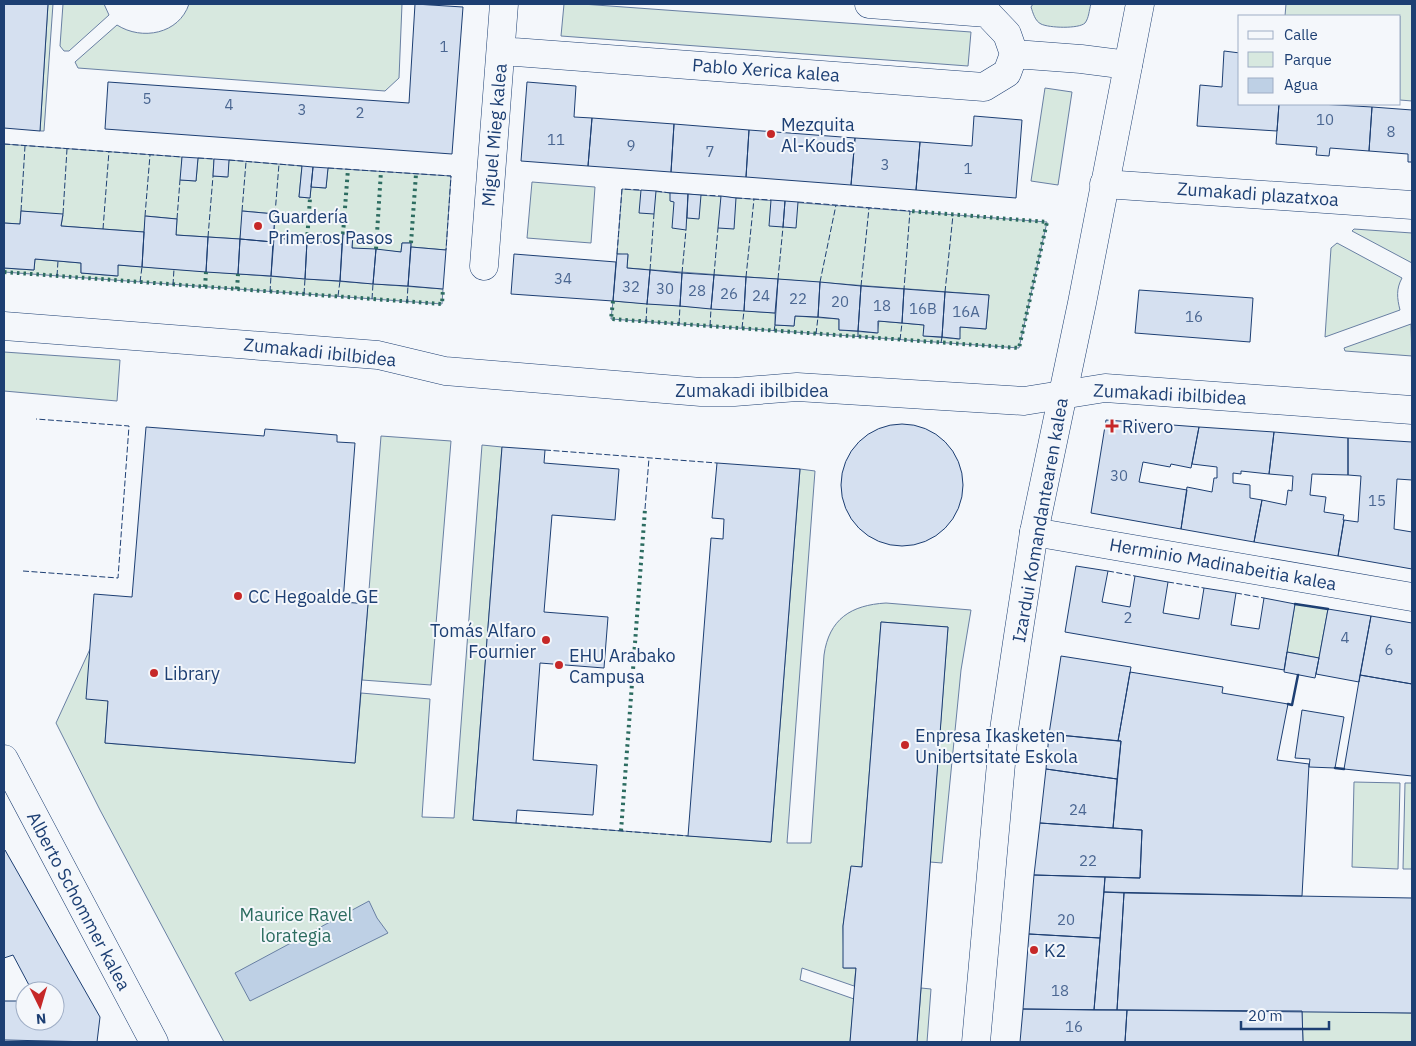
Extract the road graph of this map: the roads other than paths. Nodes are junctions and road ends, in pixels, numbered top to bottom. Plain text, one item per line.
1 (504, 4) edge
2 (869, 4) edge
3 (1140, 4) edge
4 (501, 51) junction
5 (1014, 54) junction
6 (1128, 65) junction
7 (1104, 184) junction
8 (1412, 205) edge
9 (484, 266) dead end
10 (4, 326) edge
11 (1063, 394) junction
12 (1412, 410) edge
13 (1034, 532) junction
14 (1412, 597) edge
15 (4, 760) edge
16 (154, 1042) edge
17 (976, 1042) edge

1 - 4 street, Miguel Mieg kalea
2 - 5 street
3 - 6 street, Izardui Komandantearen kalea
4 - 5 street, Pablo Xerica kalea
4 - 9 street, Miguel Mieg kalea
5 - 6 street
6 - 7 street, Izardui Komandantearen kalea
7 - 8 street, Zumakadi plazatxoa
7 - 11 street, Izardui Komandantearen kalea
10 - 11 street, Zumakadi ibilbidea
11 - 12 street, Zumakadi ibilbidea
11 - 13 street, Izardui Komandantearen kalea
13 - 14 street, Herminio Madinabeitia kalea
13 - 17 street, Izardui Komandantearen kalea
15 - 16 street, Alberto Schommer kalea

